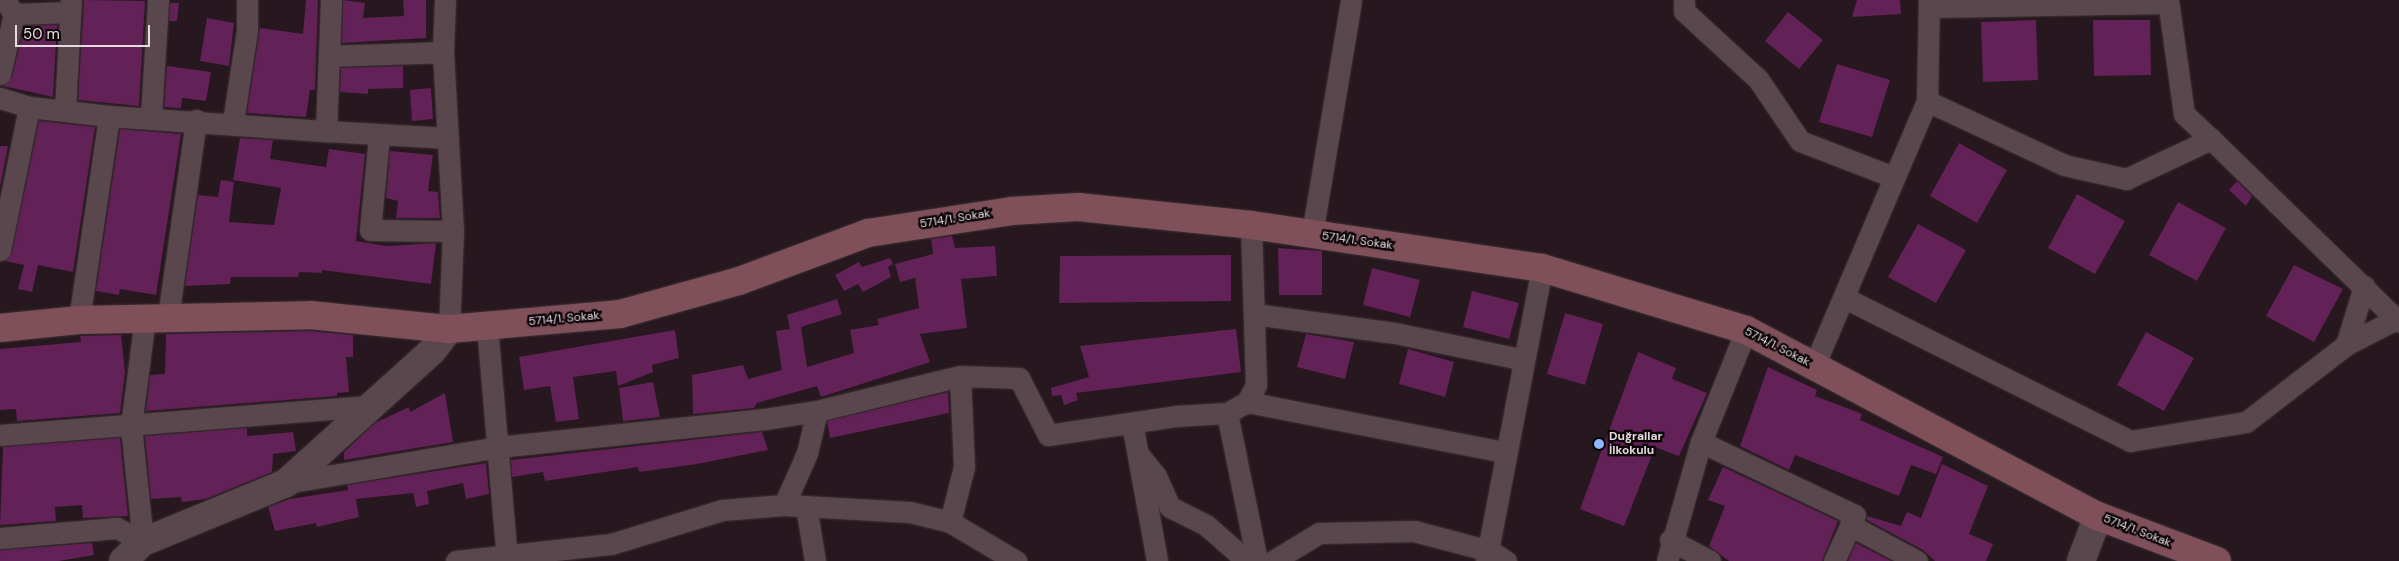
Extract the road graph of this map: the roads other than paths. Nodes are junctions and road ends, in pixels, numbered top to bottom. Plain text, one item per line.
1 (158, 0) edge
2 (247, 0) edge
3 (331, 0) edge
4 (444, 0) edge
5 (1351, 0) edge
6 (1684, 0) edge
7 (2168, 2) edge
8 (1929, 4) edge
9 (71, 6) edge
10 (9, 7) edge
11 (443, 52) junction
12 (331, 56) junction
13 (0, 74) edge
14 (0, 98) edge
15 (1927, 101) junction
16 (29, 107) junction
17 (65, 110) junction
18 (108, 116) junction
19 (151, 116) junction
20 (196, 120) junction
21 (233, 122) junction
22 (326, 131) junction
23 (379, 137) junction
24 (448, 138) junction
25 (2211, 139) junction
26 (1894, 176) junction
27 (1251, 225) junction
28 (453, 232) junction
29 (1312, 234) junction
30 (0, 250) edge
31 (1542, 268) junction
32 (2364, 286) junction
33 (1845, 298) junction
34 (1254, 314) junction
35 (156, 318) junction
36 (78, 320) junction
37 (2397, 321) edge
38 (487, 326) junction
39 (0, 328) edge
40 (449, 329) junction
41 (1746, 330) junction
42 (2346, 345) junction
43 (1521, 359) junction
44 (1814, 366) junction
45 (960, 376) junction
46 (1247, 402) junction
47 (371, 406) junction
48 (817, 411) junction
49 (1227, 413) junction
50 (1132, 423) junction
51 (131, 426) junction
52 (0, 435) edge
53 (1701, 442) junction
54 (498, 447) junction
55 (1505, 452) junction
56 (1139, 455) junction
57 (286, 483) junction
58 (784, 505) junction
59 (806, 506) junction
60 (2098, 516) junction
61 (950, 522) junction
62 (1850, 525) junction
63 (0, 538) edge
64 (142, 542) junction
65 (1669, 551) edge
66 (508, 558) edge
67 (1494, 558) edge
68 (123, 561) edge
69 (456, 561) edge
70 (815, 561) edge
71 (1016, 561) edge
72 (1157, 561) edge
73 (1247, 561) edge
74 (1257, 561) edge
75 (1273, 561) edge
76 (1710, 561) edge
77 (1834, 561) edge
78 (1917, 561) edge
79 (2081, 561) edge
80 (2217, 561) edge

1 - 19 street
2 - 21 street
3 - 12 street
4 - 11 street
5 - 29 street
6 - 26 street
7 - 8 street
7 - 25 street
8 - 15 street
9 - 10 street
9 - 17 street
10 - 13 street
11 - 12 street
11 - 24 street
12 - 22 street
14 - 16 street
15 - 25 street
15 - 26 street
16 - 17 street
16 - 30 street
17 - 18 street
18 - 19 street
18 - 36 street
19 - 20 street
20 - 21 street
20 - 35 street
21 - 22 street
22 - 23 street
23 - 24 street
23 - 28 street
24 - 28 street
25 - 32 street
26 - 33 street
27 - 29 main road, 5714/1. Sokak
27 - 34 street
27 - 38 main road, 5714/1. Sokak
28 - 40 street
29 - 31 main road, 5714/1. Sokak
31 - 41 main road, 5714/1. Sokak
31 - 43 street
32 - 37 street
32 - 42 street
33 - 42 street
33 - 44 street
34 - 43 street
34 - 46 street
35 - 36 main road, 5714/1. Sokak
35 - 40 main road, 5714/1. Sokak
35 - 51 street
36 - 39 main road, 5714/1. Sokak
37 - 42 street
38 - 40 main road, 5714/1. Sokak
38 - 54 street
40 - 47 street
41 - 44 main road, 5714/1. Sokak
41 - 53 street
43 - 55 street
44 - 60 main road, 5714/1. Sokak
45 - 48 street
45 - 50 street
45 - 61 street
46 - 49 street
46 - 55 street
47 - 51 street
47 - 57 street
48 - 54 street
48 - 58 street
49 - 50 street
49 - 74 street
50 - 56 street
51 - 52 street
51 - 64 street
53 - 62 street
53 - 65 street
54 - 57 street
54 - 66 street
55 - 67 street
56 - 72 street
56 - 73 street
57 - 64 street
58 - 59 street
58 - 66 street
59 - 61 street
59 - 70 street
60 - 79 street
60 - 80 main road, 5714/1. Sokak
61 - 71 street
62 - 77 street
62 - 78 street
63 - 64 street
64 - 68 street
65 - 76 street
66 - 69 street
67 - 75 street

